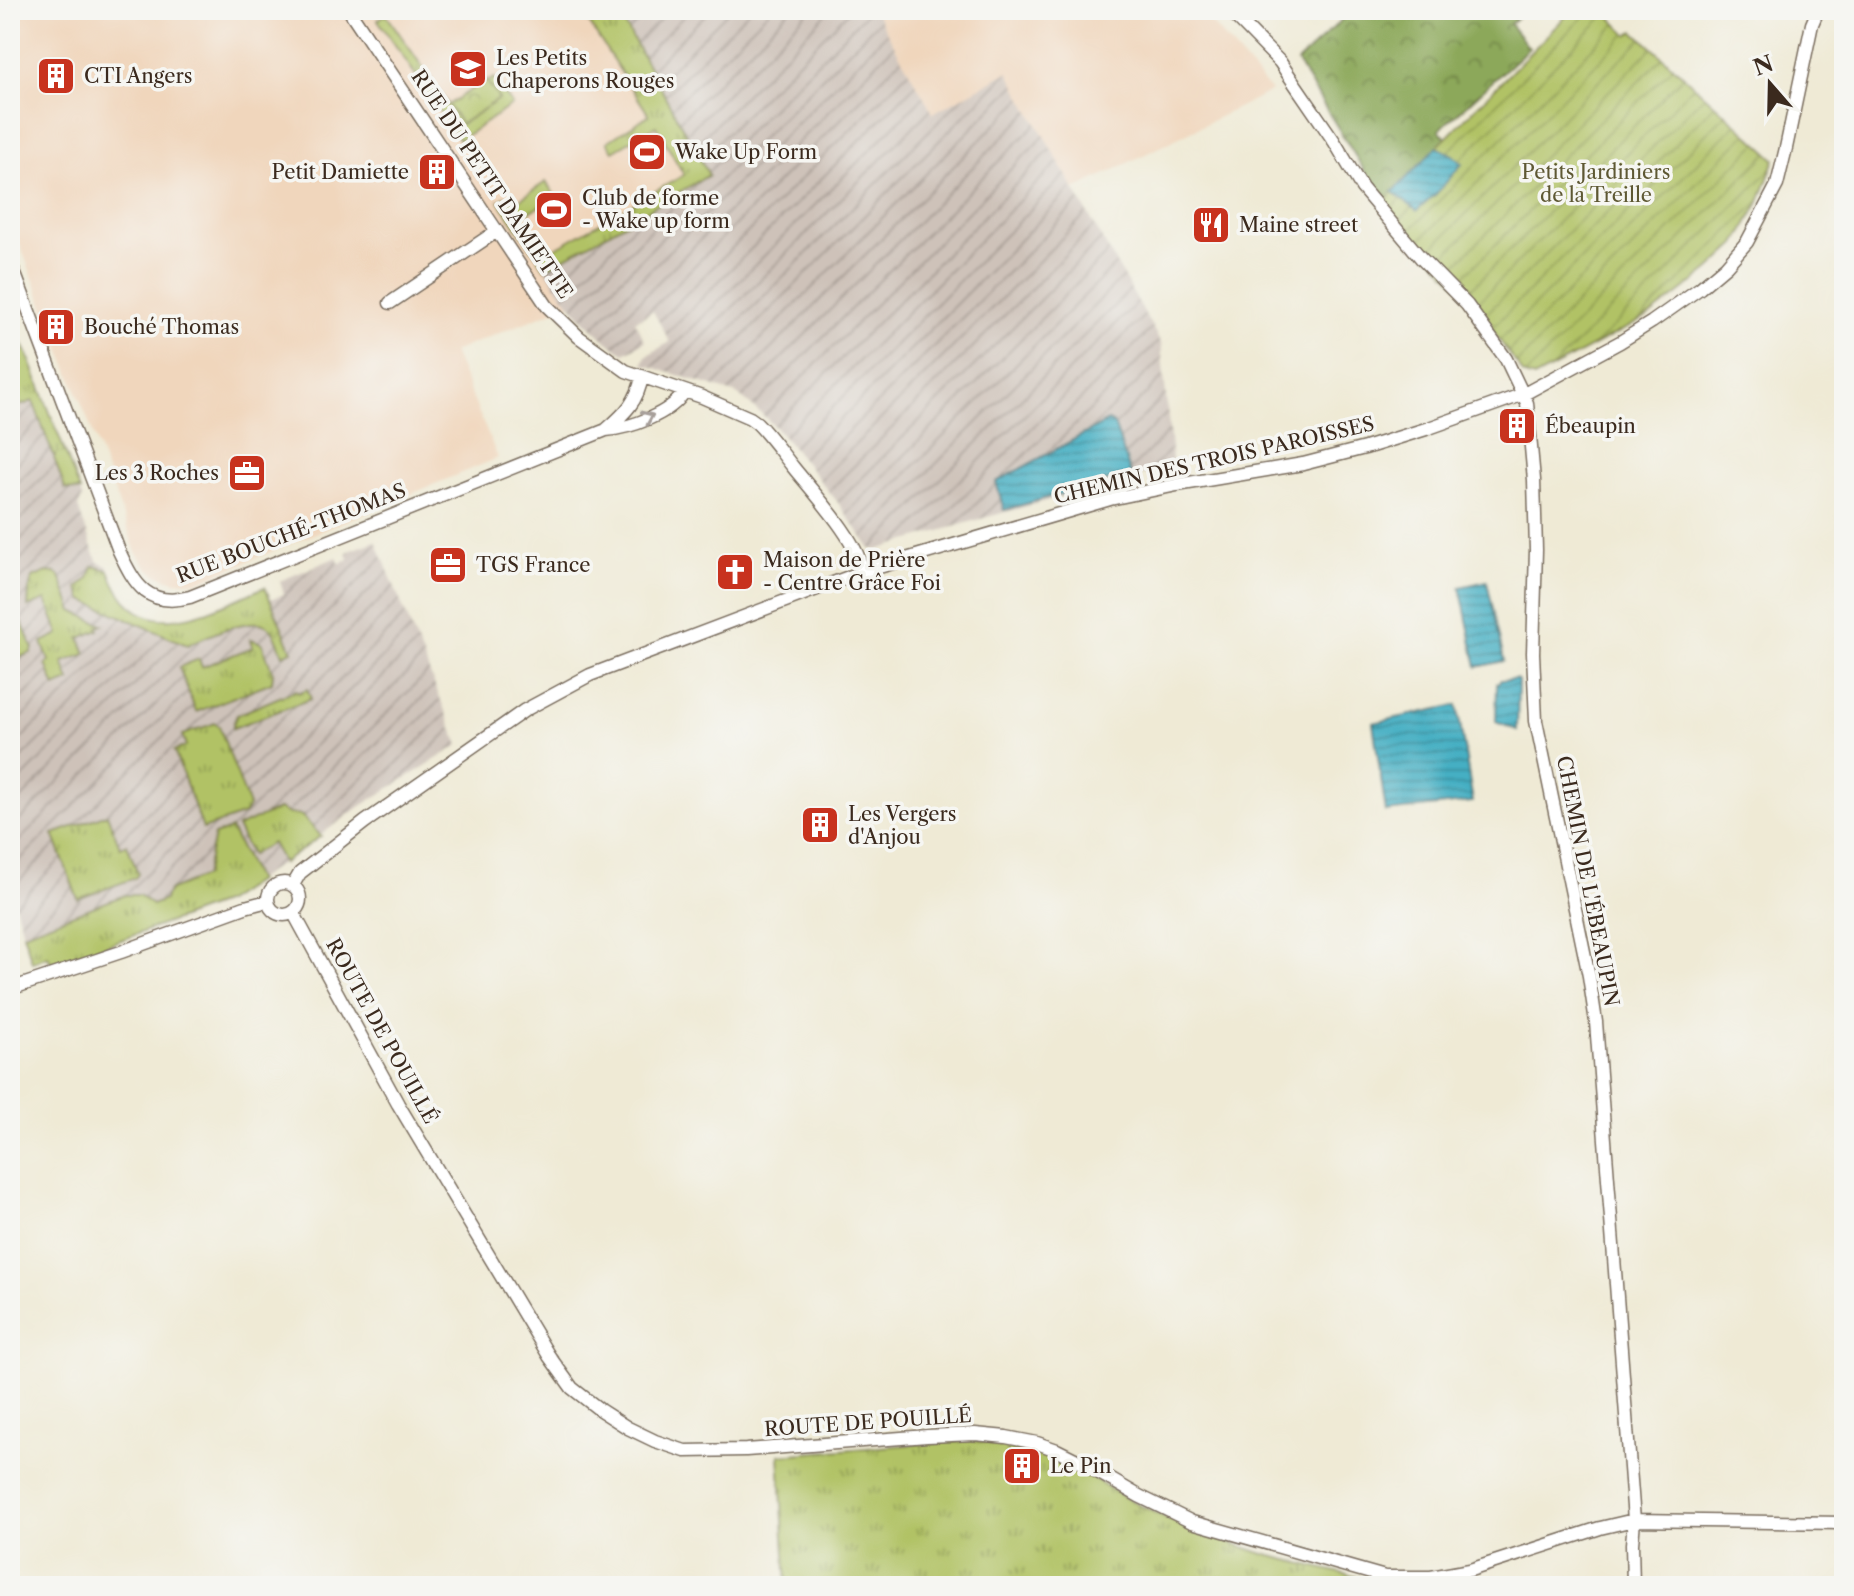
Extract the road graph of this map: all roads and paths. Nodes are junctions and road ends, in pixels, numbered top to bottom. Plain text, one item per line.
1 (349, 10) edge
2 (1229, 10) edge
3 (1818, 10) edge
4 (497, 231) junction
5 (10, 261) edge
6 (390, 303) dead end
7 (642, 376) junction
8 (684, 392) junction
9 (1524, 394) junction
10 (606, 430) junction
11 (862, 572) junction
12 (293, 885) junction
13 (268, 901) junction
14 (293, 912) junction
15 (10, 989) edge
16 (1634, 1520) junction
17 (1844, 1523) edge
18 (1633, 1586) edge

1 - 4 street, RUE DU PETIT DAMIETTE
2 - 9 street, CHEMIN DE L'ÉBEAUPIN
3 - 9 street, CHEMIN DES TROIS PAROISSES
4 - 6 street
4 - 7 street, RUE DU PETIT DAMIETTE
5 - 10 street, RUE BOUCHÉ-THOMAS
7 - 8 street, RUE DU PETIT DAMIETTE
7 - 10 street, RUE BOUCHÉ-THOMAS
10 -> 8 street, RUE BOUCHÉ-THOMAS
8 - 11 street, RUE DU PETIT DAMIETTE
9 - 11 street, CHEMIN DES TROIS PAROISSES
9 - 16 street, CHEMIN DE L'ÉBEAUPIN
11 - 12 street, CHEMIN DES TROIS PAROISSES
12 - 13 street
12 - 14 street
13 - 14 street
13 - 15 street
14 - 16 street, ROUTE DE POUILLÉ
16 - 17 street, ROUTE DE POUILLÉ
16 - 18 street, CHEMIN DE L'ÉBEAUPIN

